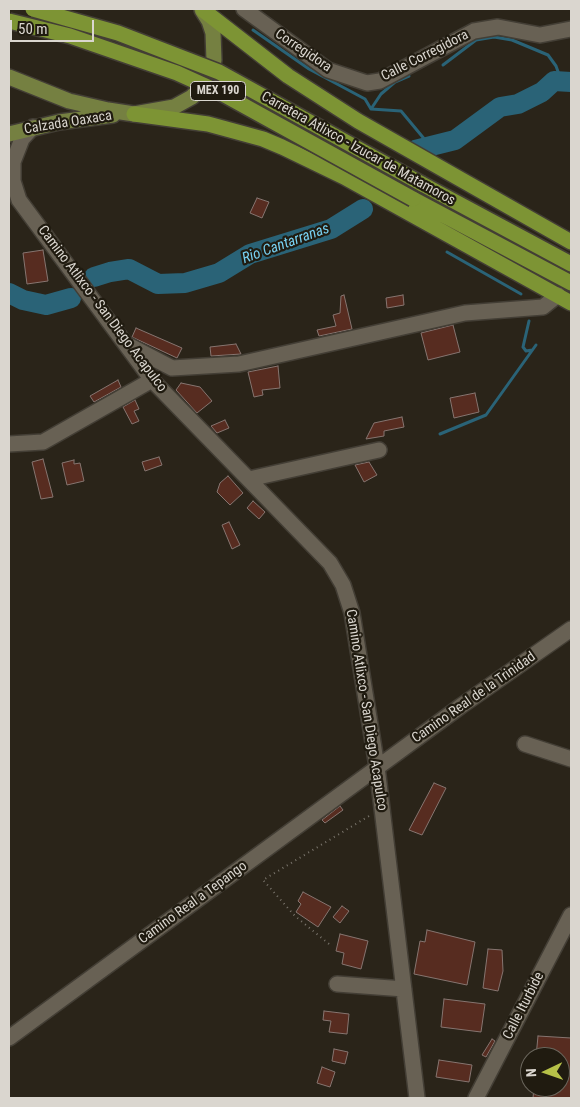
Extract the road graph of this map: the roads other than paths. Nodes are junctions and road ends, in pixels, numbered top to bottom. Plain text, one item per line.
1 (32, 9) edge
2 (244, 9) edge
3 (202, 10) edge
4 (9, 21) edge
5 (571, 29) edge
6 (9, 77) edge
7 (367, 83) joint
8 (131, 114) junction
9 (33, 127) junction
10 (9, 134) edge
11 (14, 195) edge
12 (571, 242) edge
13 (571, 264) edge
14 (571, 282) edge
15 (565, 299) edge
16 (121, 338) junction
17 (152, 380) junction
18 (9, 444) edge
19 (379, 450) dead end
20 (249, 479) junction
21 (571, 629) edge
22 (525, 744) dead end
23 (571, 759) edge
24 (377, 767) junction
25 (571, 915) edge
26 (336, 984) dead end
27 (404, 989) junction
28 (9, 1038) edge
29 (417, 1098) edge
30 (476, 1098) edge

1 - 13 highway, Carretera Atlixco - Izucar de Matamoros / MEX 190, bridge
2 - 7 street, Corregidora
3 - 8 main road, Calzada Oaxaca
3 - 12 highway
4 - 14 highway, Carretera Atlixco - Izucar de Matamoros / MEX 190, bridge
5 - 7 street, Calle Corregidora
6 - 8 main road
8 - 9 main road, Calzada Oaxaca
8 - 15 highway
9 - 10 main road, Calzada Oaxaca
9 - 11 street, Camino Atlixco - San Diego Acapulco
11 - 16 street, Camino Atlixco - San Diego Acapulco
15 - 16 street
16 - 17 street, Camino Atlixco - San Diego Acapulco
17 - 18 street
17 - 20 street, Camino Atlixco - San Diego Acapulco
19 - 20 street
20 - 24 street, Camino Atlixco - San Diego Acapulco
21 - 24 street, Camino Real de la Trinidad
22 - 23 street
24 - 27 street, Camino Atlixco - San Diego Acapulco
24 - 28 street, Camino Real a Tepango
25 - 30 street, Calle Iturbide
26 - 27 street
27 - 29 street, Camino Atlixco - San Diego Acapulco

